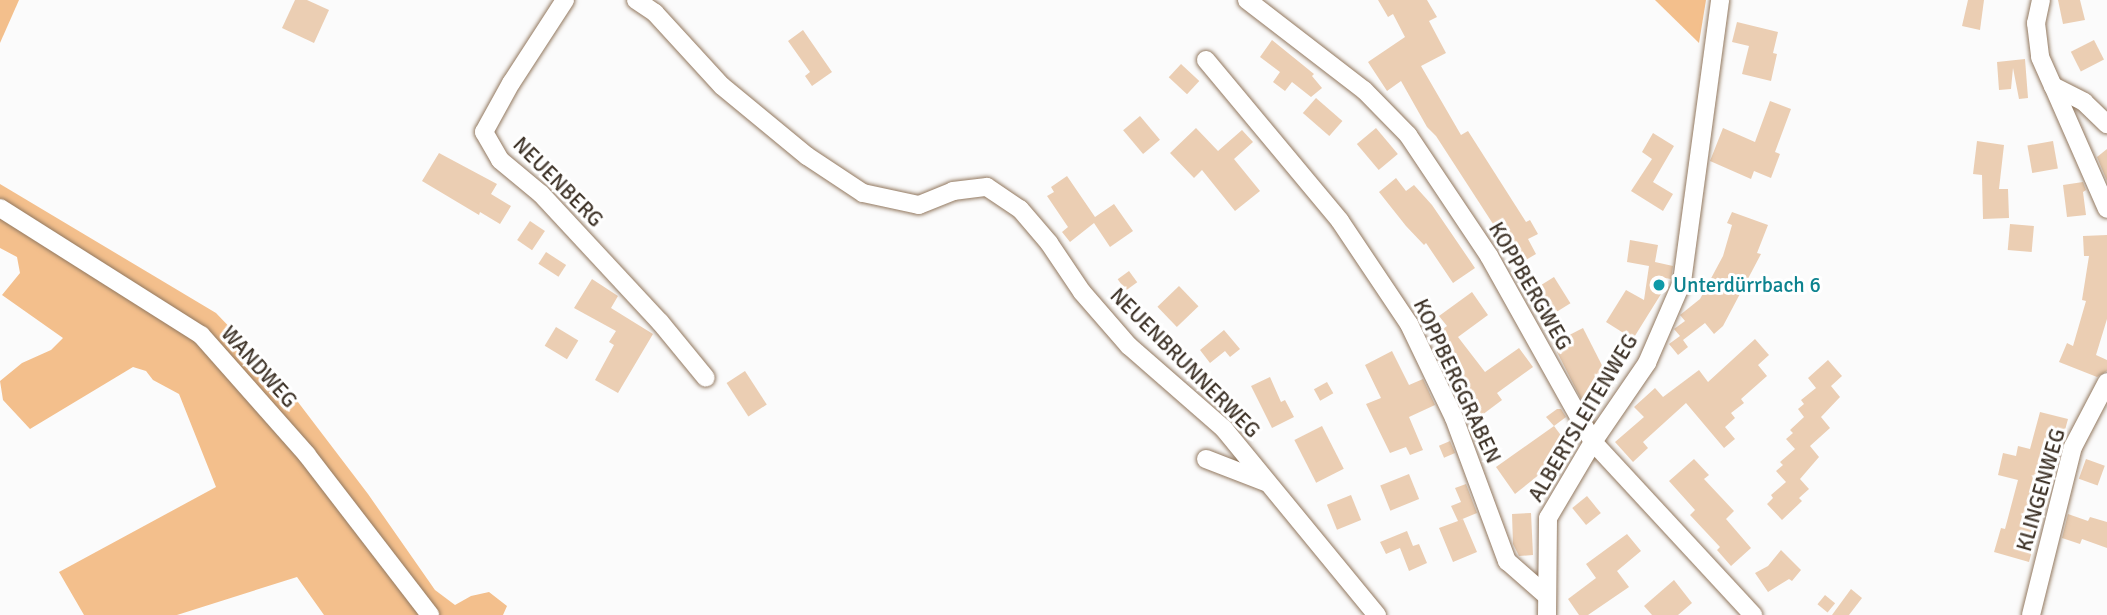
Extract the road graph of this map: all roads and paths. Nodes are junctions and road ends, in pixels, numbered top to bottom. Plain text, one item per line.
1 (565, 0) edge
2 (636, 0) edge
3 (1247, 0) edge
4 (1720, 0) edge
5 (2041, 0) edge
6 (1206, 60) dead end
7 (2053, 86) junction
8 (2107, 124) edge
9 (0, 208) edge
10 (2107, 209) edge
11 (706, 378) dead end
12 (2107, 382) edge
13 (1593, 442) junction
14 (1206, 459) dead end
15 (1270, 484) junction
16 (1547, 596) junction
17 (430, 615) edge
18 (1377, 615) edge
19 (1547, 615) edge
20 (1753, 615) edge
21 (2031, 615) edge

1 - 11 street, NEUENBERG
2 - 15 street, NEUENBRUNNERWEG
3 - 13 street, KOPPBERGWEG
4 - 13 street, ALBERTSLEITENWEG
5 - 7 street
6 - 16 street, KOPPBERGGRABEN
7 - 8 street
7 - 10 street
9 - 17 street, WANDWEG
12 - 21 street, KLINGENWEG
13 - 16 street, ALBERTSLEITENWEG
13 - 20 street, KOPPBERGWEG
14 - 15 street
15 - 18 street, NEUENBRUNNERWEG
16 - 19 street, ALBERTSLEITENWEG

